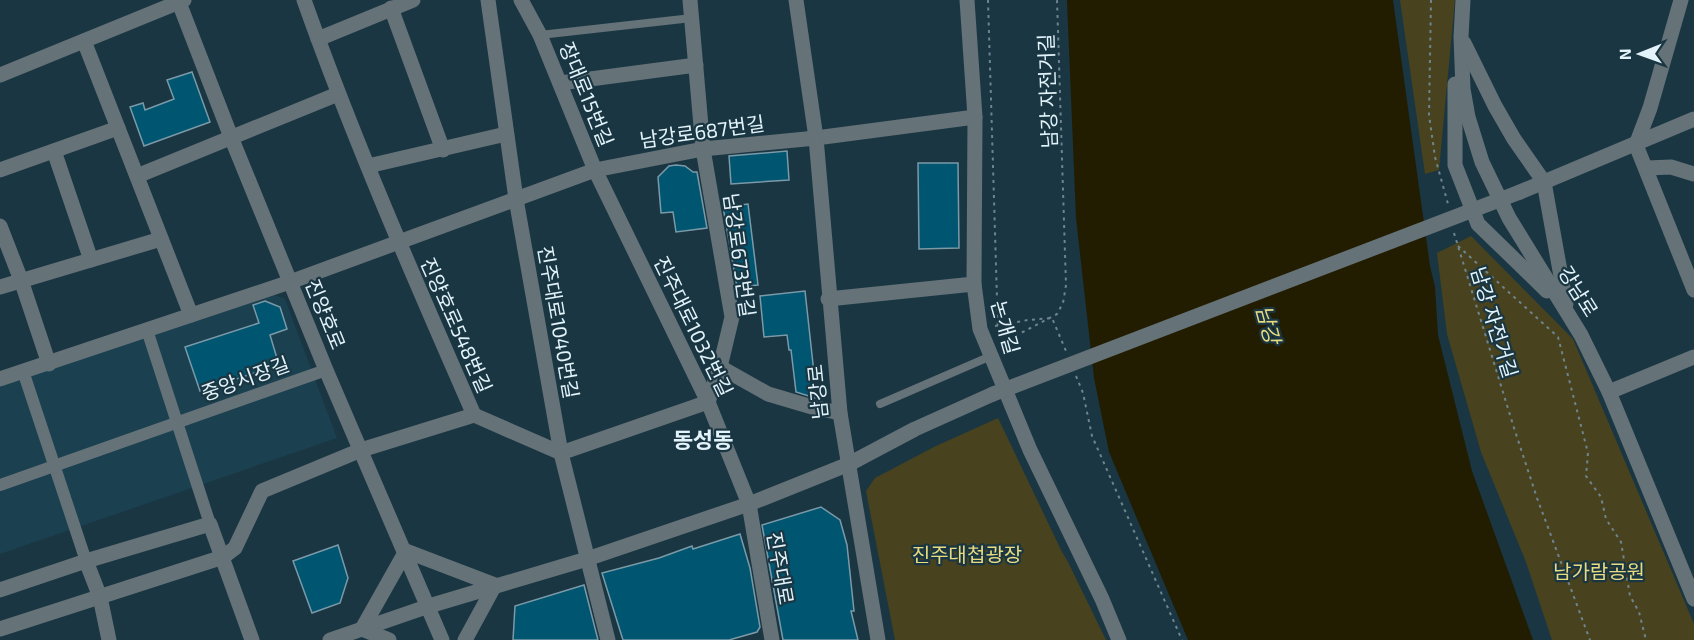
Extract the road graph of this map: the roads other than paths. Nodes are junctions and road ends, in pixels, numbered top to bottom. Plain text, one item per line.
1 (304, 0) edge
2 (414, 0) edge
3 (488, 0) edge
4 (521, 0) edge
5 (690, 0) edge
6 (796, 0) edge
7 (967, 0) edge
8 (1463, 0) edge
9 (1681, 0) edge
10 (180, 1) edge
11 (391, 8) junction
12 (692, 18) junction
13 (540, 35) junction
14 (1461, 37) junction
15 (318, 39) junction
16 (84, 41) junction
17 (696, 65) junction
18 (0, 75) edge
19 (560, 83) junction
20 (338, 94) junction
21 (975, 117) junction
22 (1694, 119) edge
23 (118, 128) junction
24 (506, 134) junction
25 (231, 137) junction
26 (816, 138) junction
27 (1636, 145) junction
28 (703, 148) junction
29 (443, 150) junction
30 (54, 151) junction
31 (368, 166) junction
32 (1647, 168) junction
33 (0, 170) edge
34 (595, 170) junction
35 (1694, 174) edge
36 (137, 176) junction
37 (1544, 182) junction
38 (516, 199) junction
39 (0, 226) edge
40 (162, 239) junction
41 (398, 243) junction
42 (91, 260) junction
43 (21, 280) junction
44 (290, 282) junction
45 (974, 284) junction
46 (0, 287) edge
47 (1694, 290) edge
48 (828, 299) junction
49 (1567, 309) junction
50 (191, 315) junction
51 (147, 330) junction
52 (991, 356) junction
53 (1694, 357) edge
54 (49, 364) junction
55 (720, 367) junction
56 (326, 370) junction
57 (23, 371) junction
58 (0, 379) edge
59 (1609, 392) junction
60 (708, 402) junction
61 (880, 404) dead end
62 (840, 412) junction
63 (474, 415) junction
64 (177, 423) junction
65 (361, 450) junction
66 (561, 453) junction
67 (849, 464) junction
68 (54, 467) junction
69 (0, 485) edge
70 (748, 504) junction
71 (210, 524) junction
72 (406, 551) junction
73 (223, 557) junction
74 (587, 559) junction
75 (86, 561) junction
76 (495, 585) junction
77 (0, 590) edge
78 (1693, 596) edge
79 (100, 597) junction
80 (429, 606) junction
81 (0, 629) edge
82 (362, 629) junction
83 (110, 640) edge
84 (252, 640) edge
85 (330, 640) edge
86 (389, 640) edge
87 (442, 640) edge
88 (465, 640) edge
89 (608, 640) edge
90 (772, 640) edge
91 (878, 640) edge
92 (1119, 640) edge

1 - 15 street, 진양호로548번길
2 - 11 street
3 - 24 street, 진주대로1040번길
4 - 13 street, 장대로15번길
5 - 12 street, 남강로673번길
6 - 26 street, 남강로
7 - 21 street, 논개길
8 - 14 street, 강남로
9 - 27 street
10 - 16 street
10 - 25 street, 진양호로
11 - 15 street
11 - 29 street
12 - 13 lane, 장대로15번길
12 - 17 street, 남강로673번길
13 - 19 street, 장대로15번길
14 - 37 street
14 - 49 street, 강남로
14 - 49 street
15 - 20 street, 진양호로548번길
16 - 18 street
16 - 23 street
17 - 19 street
17 - 28 street, 남강로673번길
19 - 34 street, 장대로15번길
20 - 25 street
20 - 31 street, 진양호로548번길
21 - 26 street
21 - 45 street, 논개길
22 - 27 street
23 - 30 street
23 - 36 street
24 - 29 street
24 - 38 street, 진주대로1040번길
25 - 36 street
25 - 44 street, 진양호로
26 - 28 street, 남강로687번길
26 - 48 street, 남강로
27 - 32 street
27 - 37 street
28 - 34 street, 남강로687번길
28 - 55 street, 남강로673번길
29 - 31 street
30 - 33 street
30 - 42 street
31 - 41 street, 진양호로548번길
32 - 35 street
32 - 47 street
34 - 38 street, 남강로687번길
34 - 60 street, 진주대로1032번길
36 - 40 street
37 - 49 street
37 - 67 street, bridge
38 - 41 street, 남강로687번길
38 - 66 street, 진주대로1040번길
39 - 43 street
40 - 42 street
40 - 50 street
41 - 44 street, 남강로687번길
41 - 63 street, 진양호로548번길
42 - 43 street
43 - 46 street
43 - 54 street
44 - 50 street, 남강로687번길
44 - 56 street, 진양호로
45 - 48 street
45 - 52 street, 논개길
48 - 62 street, 남강로
49 - 59 street, 강남로
50 - 51 street, 남강로687번길
51 - 54 street, 남강로687번길
51 - 64 street
52 - 61 lane
52 - 92 street, 논개길
53 - 59 street
54 - 57 street, 남강로687번길
55 - 60 street, 남강로673번길
55 - 62 street
56 - 64 street, 중앙시장길
56 - 65 street, 진양호로
57 - 58 street, 남강로687번길
57 - 68 street
59 - 78 street, 강남로
60 - 66 street
60 - 70 street, 진주대로1032번길
62 - 67 street, 남강로
63 - 65 street, 진양호로548번길
63 - 66 street
64 - 68 street, 중앙시장길
64 - 71 street
65 - 72 street, 진양호로
65 - 73 street, 진양호로548번길
66 - 74 street, 진주대로1040번길
67 - 70 street
67 - 91 street, 남강로
68 - 69 street, 중앙시장길
68 - 75 street
70 - 74 street
70 - 90 street, 진주대로
71 - 73 street
71 - 75 street
72 - 76 street
72 - 80 street, 진양호로
72 - 82 street
73 - 79 street
73 - 84 street
74 - 76 street
74 - 89 street, 진주대로1040번길
75 - 77 street
75 - 79 street
76 - 80 street
76 - 88 street
79 - 81 street
79 - 83 street
80 - 82 street
80 - 87 street, 진양호로
82 - 85 street
82 - 86 street

